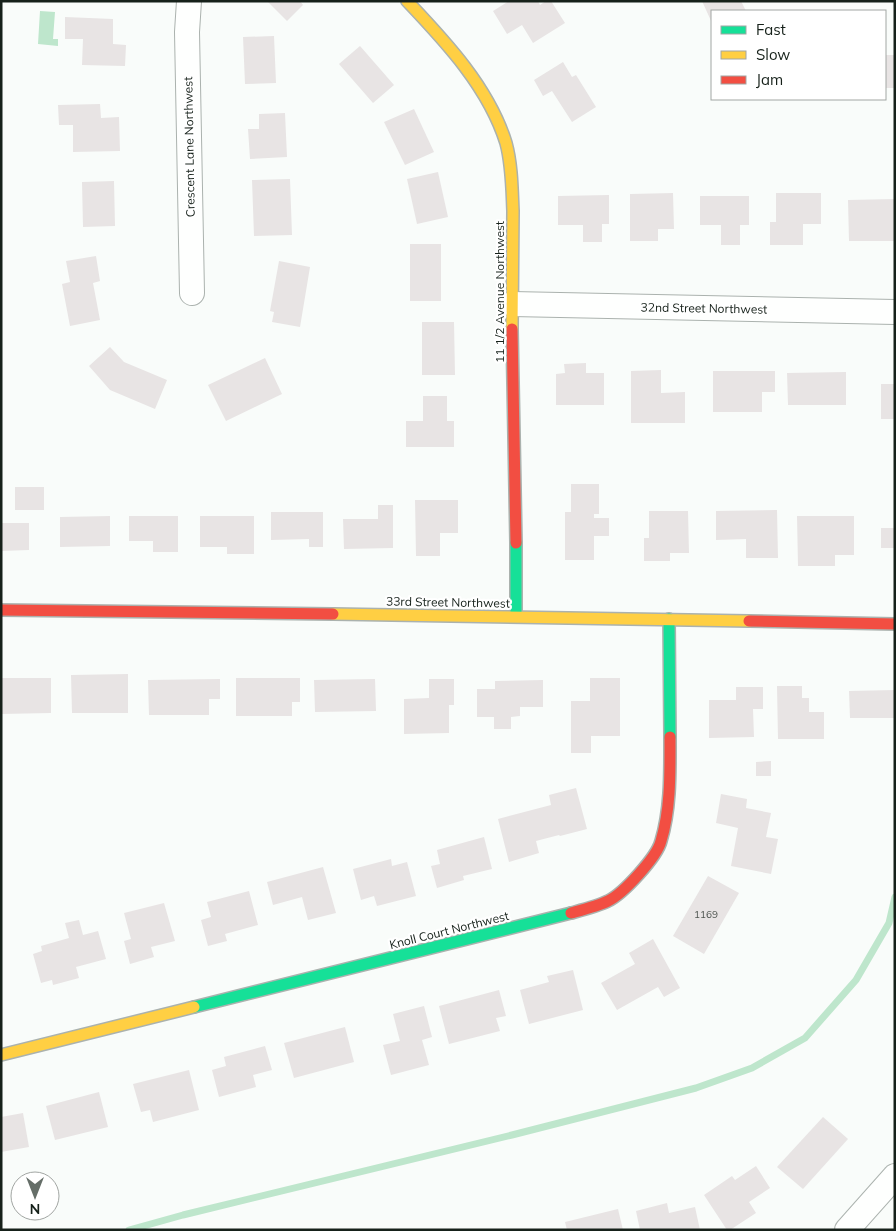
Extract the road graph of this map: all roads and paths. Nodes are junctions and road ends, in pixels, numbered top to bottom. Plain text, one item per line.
1 (189, 1) edge
2 (407, 1) edge
3 (192, 293) dead end
4 (512, 304) junction
5 (895, 312) edge
6 (1, 610) edge
7 (516, 616) junction
8 (669, 619) junction
9 (895, 624) edge
10 (1, 1055) edge
11 (895, 1176) edge
12 (847, 1230) edge

1 - 3 street, Crescent Lane Northwest
2 - 4 street, 11 1/2 Avenue Northwest
4 - 5 street, 32nd Street Northwest
4 - 7 street, 11 1/2 Avenue Northwest
6 - 7 street, 33rd Street Northwest
7 - 8 street, 33rd Street Northwest
8 - 9 street, 33rd Street Northwest
8 - 10 street, Knoll Court Northwest
11 - 12 street

